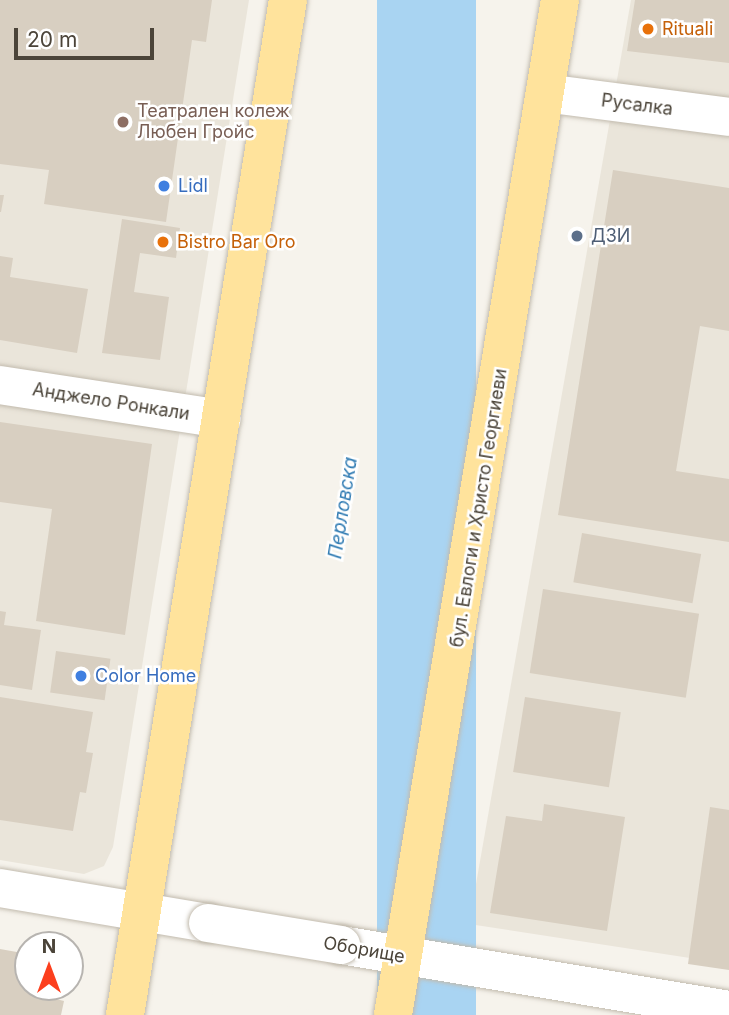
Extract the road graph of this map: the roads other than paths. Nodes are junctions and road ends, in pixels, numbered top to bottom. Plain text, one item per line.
1 (288, 0) edge
2 (560, 0) edge
3 (545, 93) junction
4 (729, 117) edge
5 (0, 385) edge
6 (221, 419) junction
7 (0, 888) edge
8 (144, 912) junction
9 (406, 957) junction
10 (729, 1010) edge
11 (125, 1015) edge
12 (393, 1015) edge

1 - 6 main road
2 - 3 main road, бул. Евлоги и Христо Георгиеви
3 - 4 street, Русалка
3 - 9 main road, бул. Евлоги и Христо Георгиеви
5 - 6 street, Анджело Ронкали
6 - 8 main road
7 - 8 street, Оборище
8 - 9 street, Оборище, bridge
8 - 11 main road
9 - 10 street, Оборище
9 - 12 main road, бул. Евлоги и Христо Георгиеви

